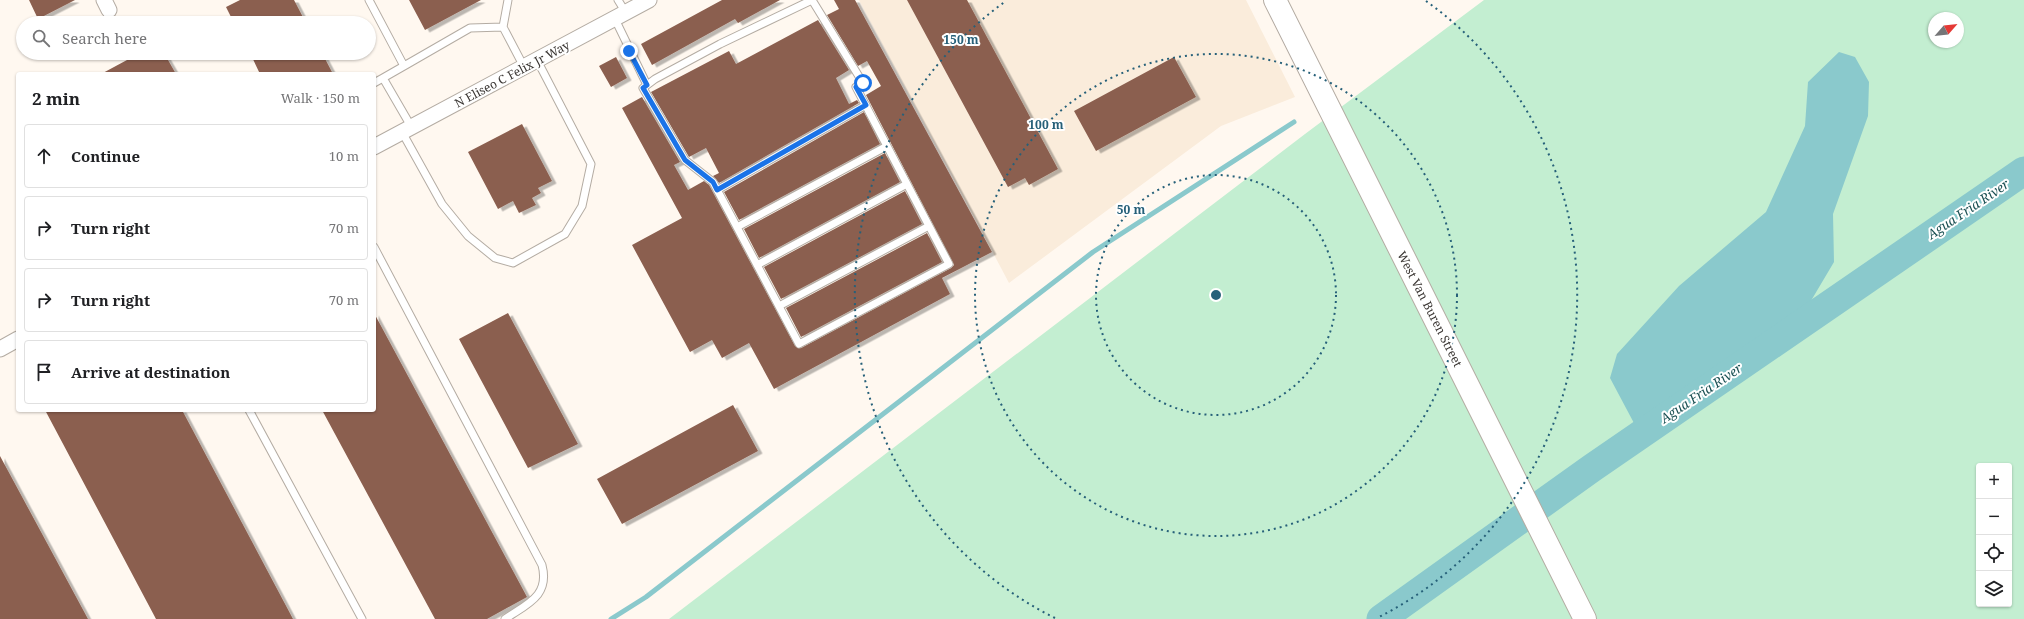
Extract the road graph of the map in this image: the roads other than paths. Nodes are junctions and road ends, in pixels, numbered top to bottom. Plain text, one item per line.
1 (369, 0) edge
2 (508, 0) edge
3 (618, 0) edge
4 (649, 0) edge
5 (812, 0) edge
6 (1275, 0) edge
7 (620, 16) junction
8 (503, 27) junction
9 (531, 64) junction
10 (404, 66) junction
11 (383, 78) junction
12 (376, 82) edge
13 (647, 85) junction
14 (866, 105) junction
15 (407, 130) junction
16 (376, 146) edge
17 (887, 146) junction
18 (907, 184) junction
19 (717, 190) junction
20 (929, 226) junction
21 (737, 227) junction
22 (376, 251) edge
23 (757, 265) junction
24 (779, 306) junction
25 (16, 340) edge
26 (0, 349) edge
27 (250, 412) edge
28 (362, 619) edge
29 (505, 619) edge
30 (1585, 619) edge

1 - 10 lane
2 - 8 lane
3 - 7 lane
4 - 7 street, N Eliseo C Felix Jr Way
5 - 13 lane
5 - 14 lane
6 - 30 main road, West Van Buren Street
7 - 9 street, N Eliseo C Felix Jr Way
7 - 13 lane
8 - 9 lane
8 - 10 lane
9 - 15 street, N Eliseo C Felix Jr Way
9 - 15 lane
10 - 11 lane
11 - 12 lane
11 - 15 lane
13 - 19 lane
14 - 17 lane
14 - 19 lane
15 - 16 street, N Eliseo C Felix Jr Way
17 - 18 lane
17 - 21 lane
18 - 20 lane
18 - 23 lane
19 - 21 lane
20 - 24 lane
20 - 24 lane
21 - 23 lane
22 - 29 lane
23 - 24 lane
25 - 26 street
27 - 28 lane

